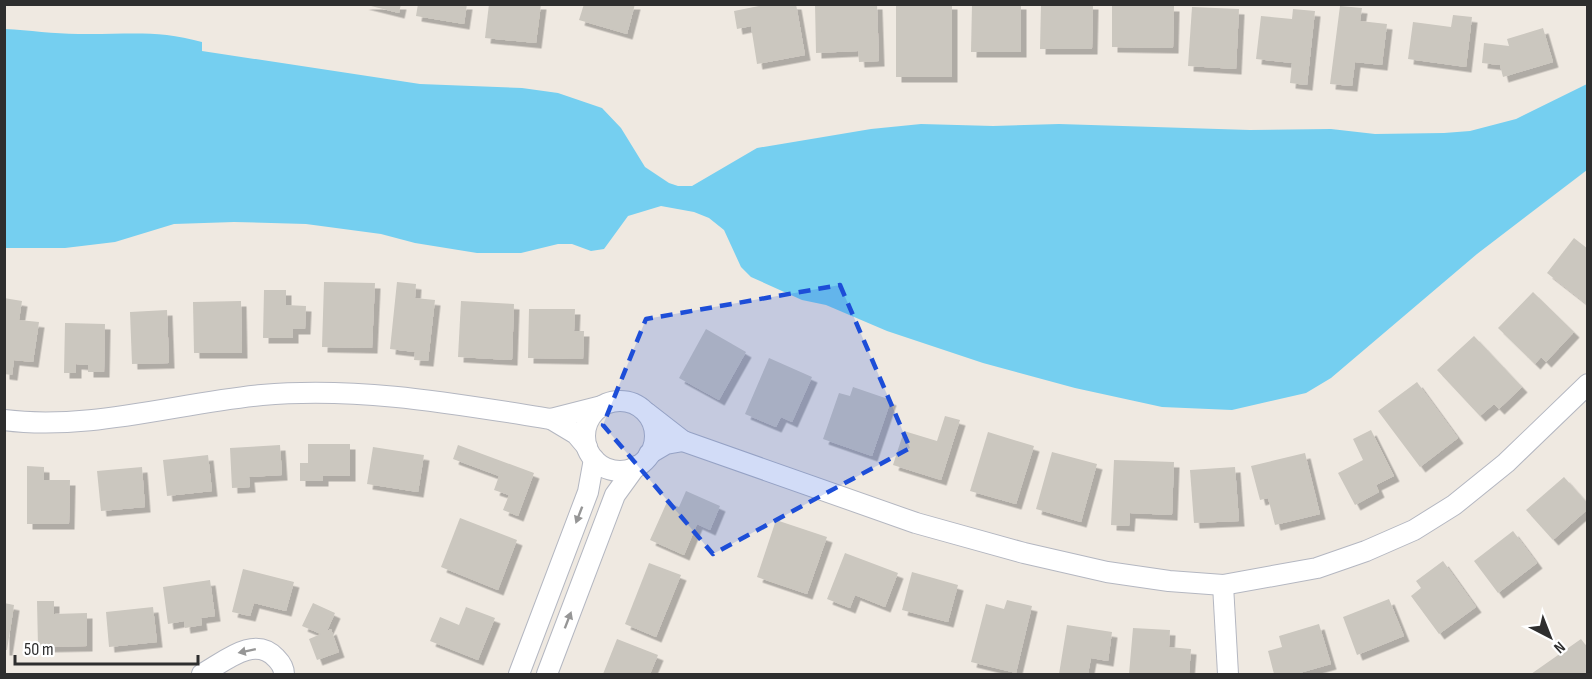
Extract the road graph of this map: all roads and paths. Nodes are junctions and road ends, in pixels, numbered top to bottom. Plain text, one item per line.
1 (1587, 384) edge
2 (602, 406) junction
3 (645, 411) junction
4 (551, 419) junction
5 (4, 420) edge
6 (683, 441) junction
7 (590, 453) junction
8 (643, 460) junction
9 (1223, 585) junction
10 (202, 675) edge
11 (284, 675) edge
12 (519, 675) edge
13 (547, 675) edge
14 (1227, 675) edge

1 - 9 street
2 - 3 street
2 - 4 street
2 - 7 street
3 - 6 street
3 - 8 street
4 - 5 street
4 - 7 street
6 - 8 street
6 - 9 street
7 - 8 street
7 -> 12 street
13 -> 8 street
9 - 14 street
11 -> 10 street

